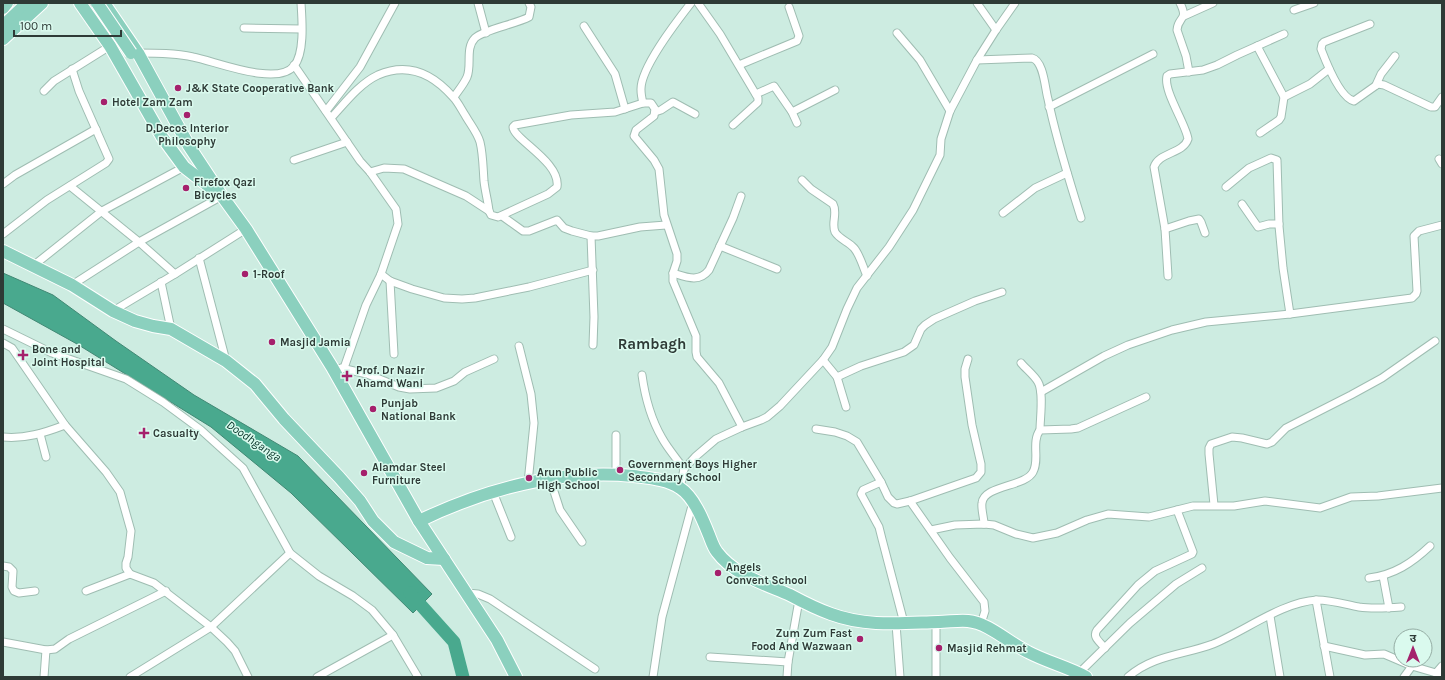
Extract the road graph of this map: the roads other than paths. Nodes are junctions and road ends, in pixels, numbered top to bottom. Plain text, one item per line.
1 (7, 3) edge
2 (27, 3) edge
3 (35, 3) edge
4 (42, 3) edge
5 (80, 3) edge
6 (301, 3) edge
7 (395, 3) edge
8 (478, 3) edge
9 (529, 3) edge
10 (690, 3) edge
11 (698, 3) edge
12 (977, 3) edge
13 (1015, 3) edge
14 (1180, 3) edge
15 (1213, 3) edge
16 (1314, 3) edge
17 (102, 4) edge
18 (789, 7) dead end
19 (3, 8) edge
20 (1294, 10) dead end
21 (1184, 16) junction
22 (90, 18) junction
23 (1370, 24) dead end
24 (3, 26) edge
25 (584, 26) dead end
26 (244, 28) dead end
27 (301, 29) junction
28 (996, 30) junction
29 (486, 33) junction
30 (897, 33) dead end
31 (1284, 34) dead end
32 (3, 35) edge
33 (3, 39) edge
34 (110, 46) junction
35 (1257, 46) junction
36 (135, 53) junction
37 (1153, 54) dead end
38 (1395, 56) dead end
39 (977, 60) junction
40 (294, 65) junction
41 (740, 65) junction
42 (72, 69) junction
43 (1329, 69) junction
44 (1189, 72) junction
45 (1376, 85) junction
46 (835, 90) dead end
47 (44, 91) dead end
48 (756, 94) junction
49 (1284, 97) junction
50 (1442, 97) edge
51 (454, 98) junction
52 (643, 103) junction
53 (1049, 108) junction
54 (625, 109) junction
55 (326, 111) junction
56 (950, 111) junction
57 (655, 112) junction
58 (792, 112) junction
59 (695, 114) dead end
60 (331, 118) junction
61 (797, 123) dead end
62 (733, 125) dead end
63 (96, 129) junction
64 (1260, 133) dead end
65 (347, 142) junction
66 (294, 160) dead end
67 (184, 167) junction
68 (370, 172) junction
69 (1067, 173) junction
70 (802, 180) dead end
71 (3, 184) edge
72 (70, 186) junction
73 (1226, 187) dead end
74 (222, 196) junction
75 (741, 196) dead end
76 (1242, 204) dead end
77 (102, 211) junction
78 (489, 211) junction
79 (1003, 213) dead end
80 (502, 216) junction
81 (1081, 218) dead end
82 (1279, 224) junction
83 (666, 225) junction
84 (1442, 225) edge
85 (1166, 228) junction
86 (246, 229) junction
87 (1205, 233) dead end
88 (3, 234) edge
89 (591, 236) junction
90 (139, 242) junction
91 (720, 246) junction
92 (3, 251) edge
93 (199, 258) junction
94 (33, 266) junction
95 (777, 269) dead end
96 (593, 270) junction
97 (673, 273) junction
98 (175, 274) junction
99 (381, 274) junction
100 (867, 276) junction
101 (1168, 276) dead end
102 (390, 281) junction
103 (161, 282) junction
104 (72, 285) junction
105 (1002, 292) dead end
106 (113, 311) junction
107 (1290, 314) junction
108 (3, 329) edge
109 (171, 329) junction
110 (1435, 341) dead end
111 (3, 343) edge
112 (593, 345) dead end
113 (519, 346) dead end
114 (394, 354) dead end
115 (494, 359) dead end
116 (968, 359) dead end
117 (823, 360) junction
118 (226, 361) junction
119 (1021, 363) dead end
120 (338, 368) junction
121 (642, 375) dead end
122 (837, 377) junction
123 (1041, 392) junction
124 (1146, 397) dead end
125 (846, 407) dead end
126 (65, 425) junction
127 (742, 427) junction
128 (816, 429) dead end
129 (1040, 430) junction
130 (40, 434) junction
131 (616, 435) dead end
132 (3, 437) edge
133 (46, 457) dead end
134 (684, 468) junction
135 (616, 475) junction
136 (550, 479) junction
137 (881, 482) junction
138 (528, 483) junction
139 (680, 488) junction
140 (1442, 488) edge
141 (493, 492) junction
142 (910, 501) junction
143 (693, 502) junction
144 (1214, 505) junction
145 (1177, 510) junction
146 (419, 521) junction
147 (984, 524) junction
148 (931, 530) junction
149 (512, 537) dead end
150 (582, 542) dead end
151 (1430, 546) dead end
152 (290, 553) junction
153 (444, 559) junction
154 (3, 566) edge
155 (1202, 568) dead end
156 (130, 574) junction
157 (1383, 576) junction
158 (1369, 578) dead end
159 (35, 591) dead end
160 (86, 591) dead end
161 (166, 591) junction
162 (467, 593) junction
163 (799, 600) junction
164 (1316, 600) junction
165 (1401, 607) dead end
166 (1389, 608) junction
167 (1270, 616) junction
168 (936, 622) junction
169 (900, 624) junction
170 (982, 624) junction
171 (211, 627) junction
172 (393, 635) junction
173 (3, 642) edge
174 (1324, 646) junction
175 (1105, 648) junction
176 (46, 650) junction
177 (710, 658) dead end
178 (1393, 658) edge
179 (788, 662) junction
180 (1442, 666) edge
181 (1411, 668) edge
182 (1418, 668) edge
183 (595, 669) dead end
184 (1083, 675) edge
185 (1439, 675) edge
186 (44, 677) edge
187 (130, 677) edge
188 (248, 677) edge
189 (317, 677) edge
190 (418, 677) edge
191 (516, 677) edge
192 (653, 677) edge
193 (787, 677) edge
194 (900, 677) edge
195 (936, 677) edge
196 (1128, 677) edge
197 (1280, 677) edge
198 (1330, 677) edge
199 (1404, 677) edge

1 - 19 main road
2 - 24 main road
3 - 32 main road
4 - 33 main road
5 - 22 main road
6 - 27 street
7 - 55 street
8 - 29 street
9 - 29 street
10 - 52 street
11 - 41 street
12 - 28 street
13 - 28 street
14 - 21 street
15 - 21 street
16 - 20 street
17 - 22 main road
17 - 36 main road, bridge
18 - 41 street
21 - 44 street
22 - 34 main road
23 - 43 street
25 - 54 street
26 - 27 street
27 - 40 street
28 - 39 street
29 - 51 street
30 - 56 street
31 - 35 street
34 - 42 street
34 - 67 main road
35 - 44 street
35 - 49 street
36 - 40 street
36 - 74 main road
37 - 53 street
38 - 45 street
39 - 53 street
39 - 56 street
40 - 55 street
41 - 48 street
42 - 47 street
42 - 63 street
43 - 45 street
43 - 49 street
44 - 85 street
45 - 50 street
46 - 58 street
48 - 58 street
48 - 62 street
49 - 64 street
51 - 60 street
51 - 78 street
52 - 54 street
52 - 57 street
53 - 69 street
54 - 80 street
55 - 60 street
56 - 100 street
57 - 59 street
57 - 83 street
58 - 61 street
60 - 65 street
63 - 71 street
63 - 72 street
65 - 66 street
65 - 68 street
67 - 74 main road
67 - 77 street
68 - 78 street
68 - 99 street
69 - 79 street
69 - 81 street
70 - 100 street
72 - 77 street
72 - 88 street
73 - 82 street
74 - 86 main road
74 - 90 street
75 - 91 street
76 - 82 street
77 - 90 street
77 - 94 street
78 - 80 street
80 - 89 street
82 - 107 street
83 - 89 street
83 - 97 street
84 - 107 street
85 - 87 street
85 - 101 street
86 - 93 street
86 - 120 main road
89 - 96 street
90 - 98 street
90 - 104 street
91 - 95 street
91 - 97 street
92 - 94 main road
93 - 98 street
93 - 118 street
94 - 104 main road
96 - 102 street
96 - 112 street
97 - 127 street
98 - 103 street
99 - 102 street
99 - 120 street
100 - 117 street
102 - 114 street
103 - 106 street
103 - 109 street
104 - 106 main road
105 - 122 street
106 - 109 main road
107 - 123 street
108 - 152 street
109 - 118 main road
110 - 144 street
111 - 126 street
113 - 138 street
115 - 120 street
116 - 142 street
117 - 122 street
117 - 127 street
118 - 153 main road
119 - 123 street
120 - 146 main road
121 - 134 street
122 - 125 street
123 - 129 street
124 - 129 street
126 - 130 street
126 - 156 street
127 - 134 street
128 - 137 street
129 - 147 street
130 - 132 street
130 - 133 street
131 - 135 street
134 - 139 street
135 - 136 main road
135 - 139 main road
136 - 138 main road
136 - 150 street
137 - 142 street
137 - 169 street
138 - 141 main road
139 - 143 main road
140 - 144 street
141 - 146 main road
141 - 149 street
142 - 148 street
143 - 163 main road
143 - 192 street
144 - 145 street
145 - 147 street
145 - 175 street
146 - 153 main road
147 - 148 street
148 - 170 street
151 - 157 street
152 - 171 street
152 - 172 street
153 - 162 main road
154 - 159 street
155 - 175 street
156 - 160 street
156 - 161 street
157 - 158 street
157 - 166 street
161 - 171 street
161 - 176 street
162 - 183 street
162 - 191 main road
163 - 169 main road
163 - 179 street
164 - 166 street
164 - 167 street
164 - 174 street
165 - 166 street
167 - 196 street
167 - 197 street
168 - 169 main road
168 - 170 main road
168 - 195 street
169 - 194 street
170 - 184 main road
171 - 187 street
171 - 188 street
172 - 189 street
172 - 190 street
173 - 176 street
174 - 178 street
174 - 198 street
175 - 184 street
176 - 186 street
177 - 179 street
179 - 193 street
180 - 185 street
181 - 199 street
182 - 185 street

